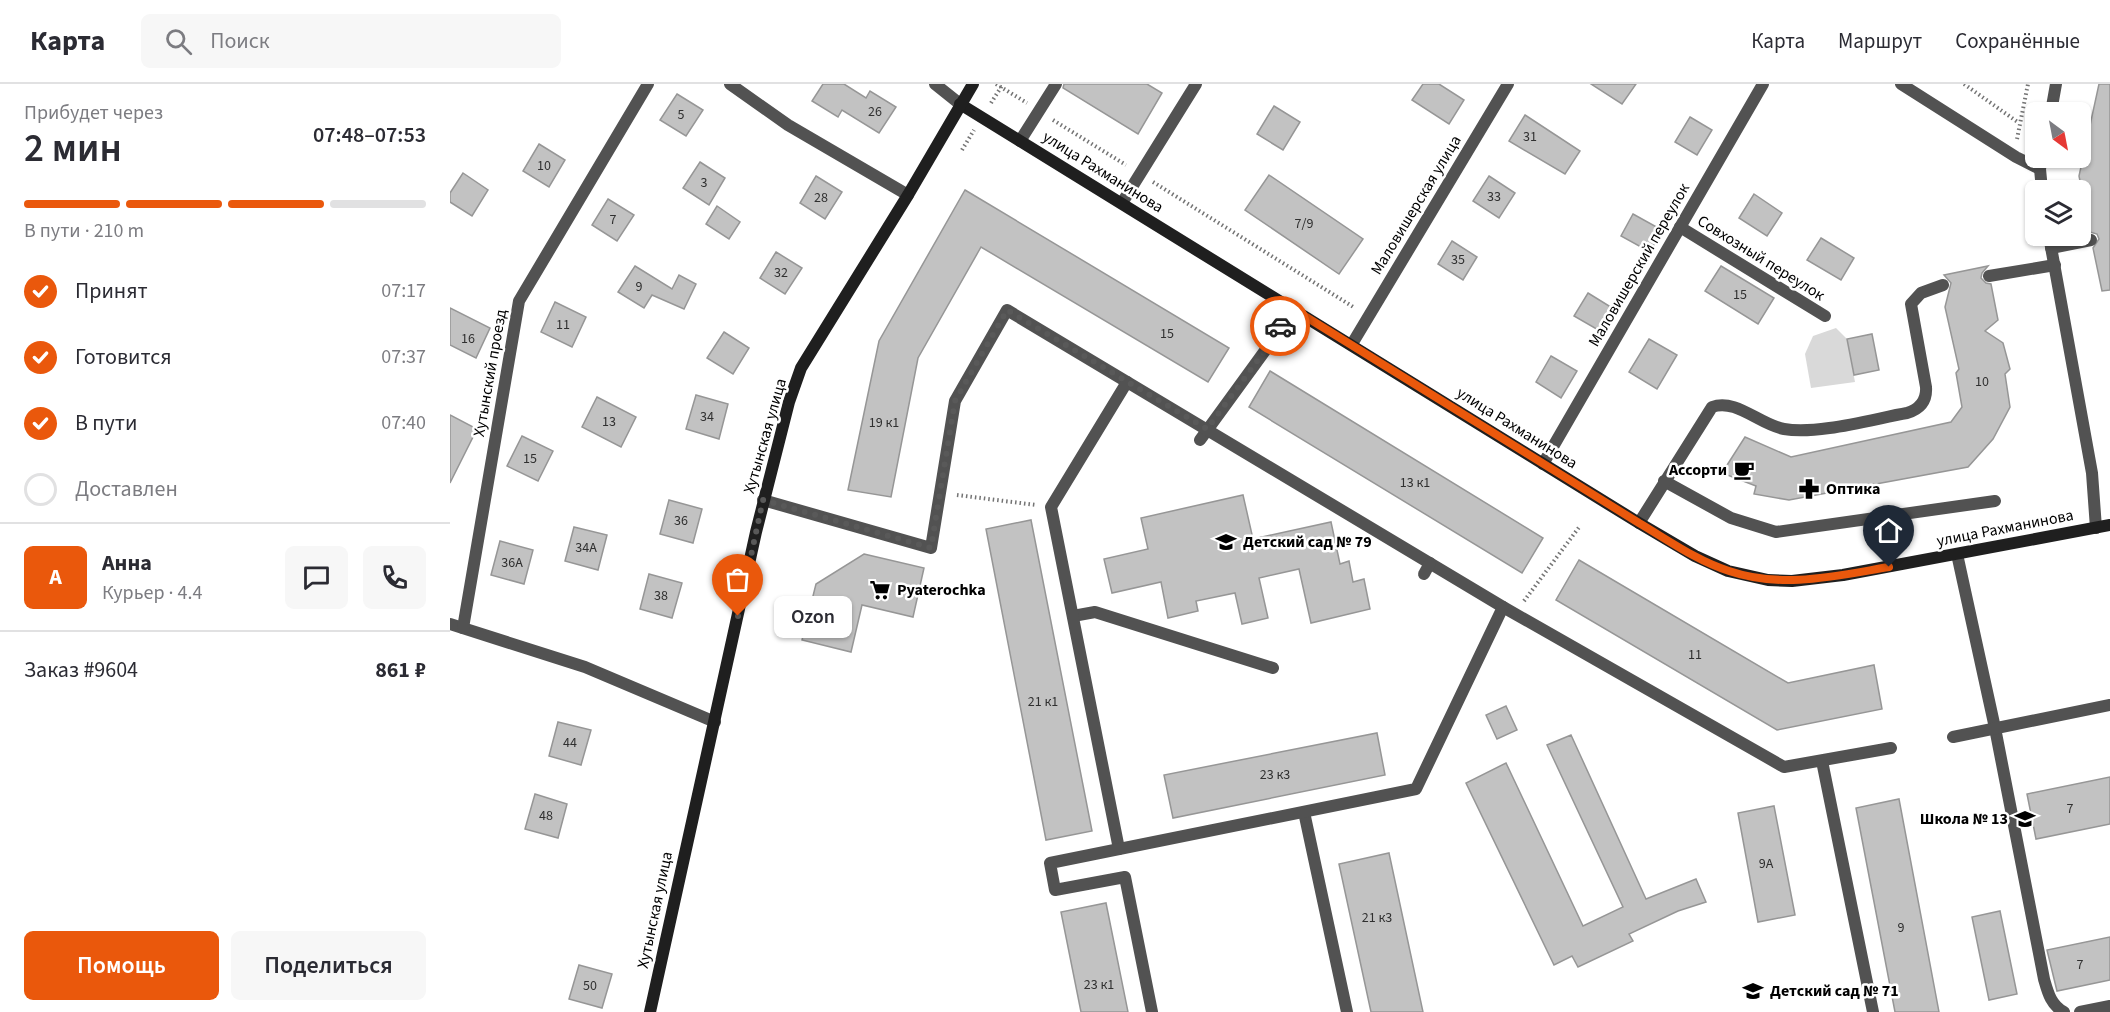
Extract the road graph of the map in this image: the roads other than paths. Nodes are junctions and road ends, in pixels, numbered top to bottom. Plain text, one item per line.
1 (648, 84) edge
2 (730, 84) edge
3 (935, 84) edge
4 (972, 84) edge
5 (1056, 84) edge
6 (1196, 84) edge
7 (1508, 84) edge
8 (1763, 84) edge
9 (1901, 84) edge
10 (2056, 84) edge
11 (2053, 102) edge
12 (960, 104) junction
13 (1020, 141) junction
14 (2025, 160) edge
15 (908, 195) junction
16 (1122, 203) junction
17 (1680, 227) junction
18 (2051, 246) edge
19 (2055, 265) junction
20 (1989, 276) dead end
21 (1943, 285) dead end
22 (1290, 307) junction
23 (1825, 316) dead end
24 (1352, 344) junction
25 (1127, 381) junction
26 (1207, 429) junction
27 (1200, 440) dead end
28 (1543, 464) junction
29 (1664, 481) junction
30 (763, 500) junction
31 (1995, 501) dead end
32 (1639, 523) junction
33 (2110, 525) edge
34 (2096, 528) junction
35 (1957, 554) junction
36 (1503, 607) junction
37 (1073, 616) junction
38 (450, 624) edge
39 (463, 628) junction
40 (1273, 668) dead end
41 (2110, 705) edge
42 (715, 722) junction
43 (1995, 728) junction
44 (1953, 737) dead end
45 (1891, 748) dead end
46 (1822, 761) junction
47 (1304, 812) junction
48 (1119, 849) junction
49 (2110, 1006) edge
50 (650, 1012) edge
51 (1152, 1012) edge
52 (1347, 1012) edge
53 (1873, 1012) edge
54 (2064, 1012) edge
55 (2080, 1012) edge

1 - 39 street, Хутынский проезд
2 - 15 street
3 - 12 street
4 - 12 street, Хутынская улица
5 - 13 street
6 - 16 street
7 - 24 street, Маловишерская улица
8 - 17 street, Маловишерский переулок
9 - 14 street
10 - 11 street
12 - 13 street, улица Рахманинова
12 - 15 street, Хутынская улица
13 - 16 street, улица Рахманинова
15 - 30 street, Хутынская улица
16 - 22 street, улица Рахманинова
17 - 23 street, Совхозный переулок
17 - 28 street, Маловишерский переулок
18 - 19 street
19 - 20 street
19 - 34 street
21 - 29 street
22 - 24 street, улица Рахманинова
22 - 26 street
24 - 28 street, улица Рахманинова
25 - 26 street
25 - 30 street
25 - 37 street
26 - 27 street
26 - 36 street
28 - 32 street, улица Рахманинова
29 - 31 street
29 - 32 street
30 - 42 street, Хутынская улица
32 - 35 street, улица Рахманинова
33 - 34 street, улица Рахманинова
34 - 35 street, улица Рахманинова
35 - 43 street
36 - 46 street
36 - 47 street
37 - 40 street
37 - 48 street
38 - 39 street
39 - 42 street
41 - 43 street
42 - 50 street, Хутынская улица
43 - 44 street
43 - 54 street
45 - 46 street
46 - 53 street
47 - 48 street
47 - 52 street
48 - 51 street
49 - 55 street

